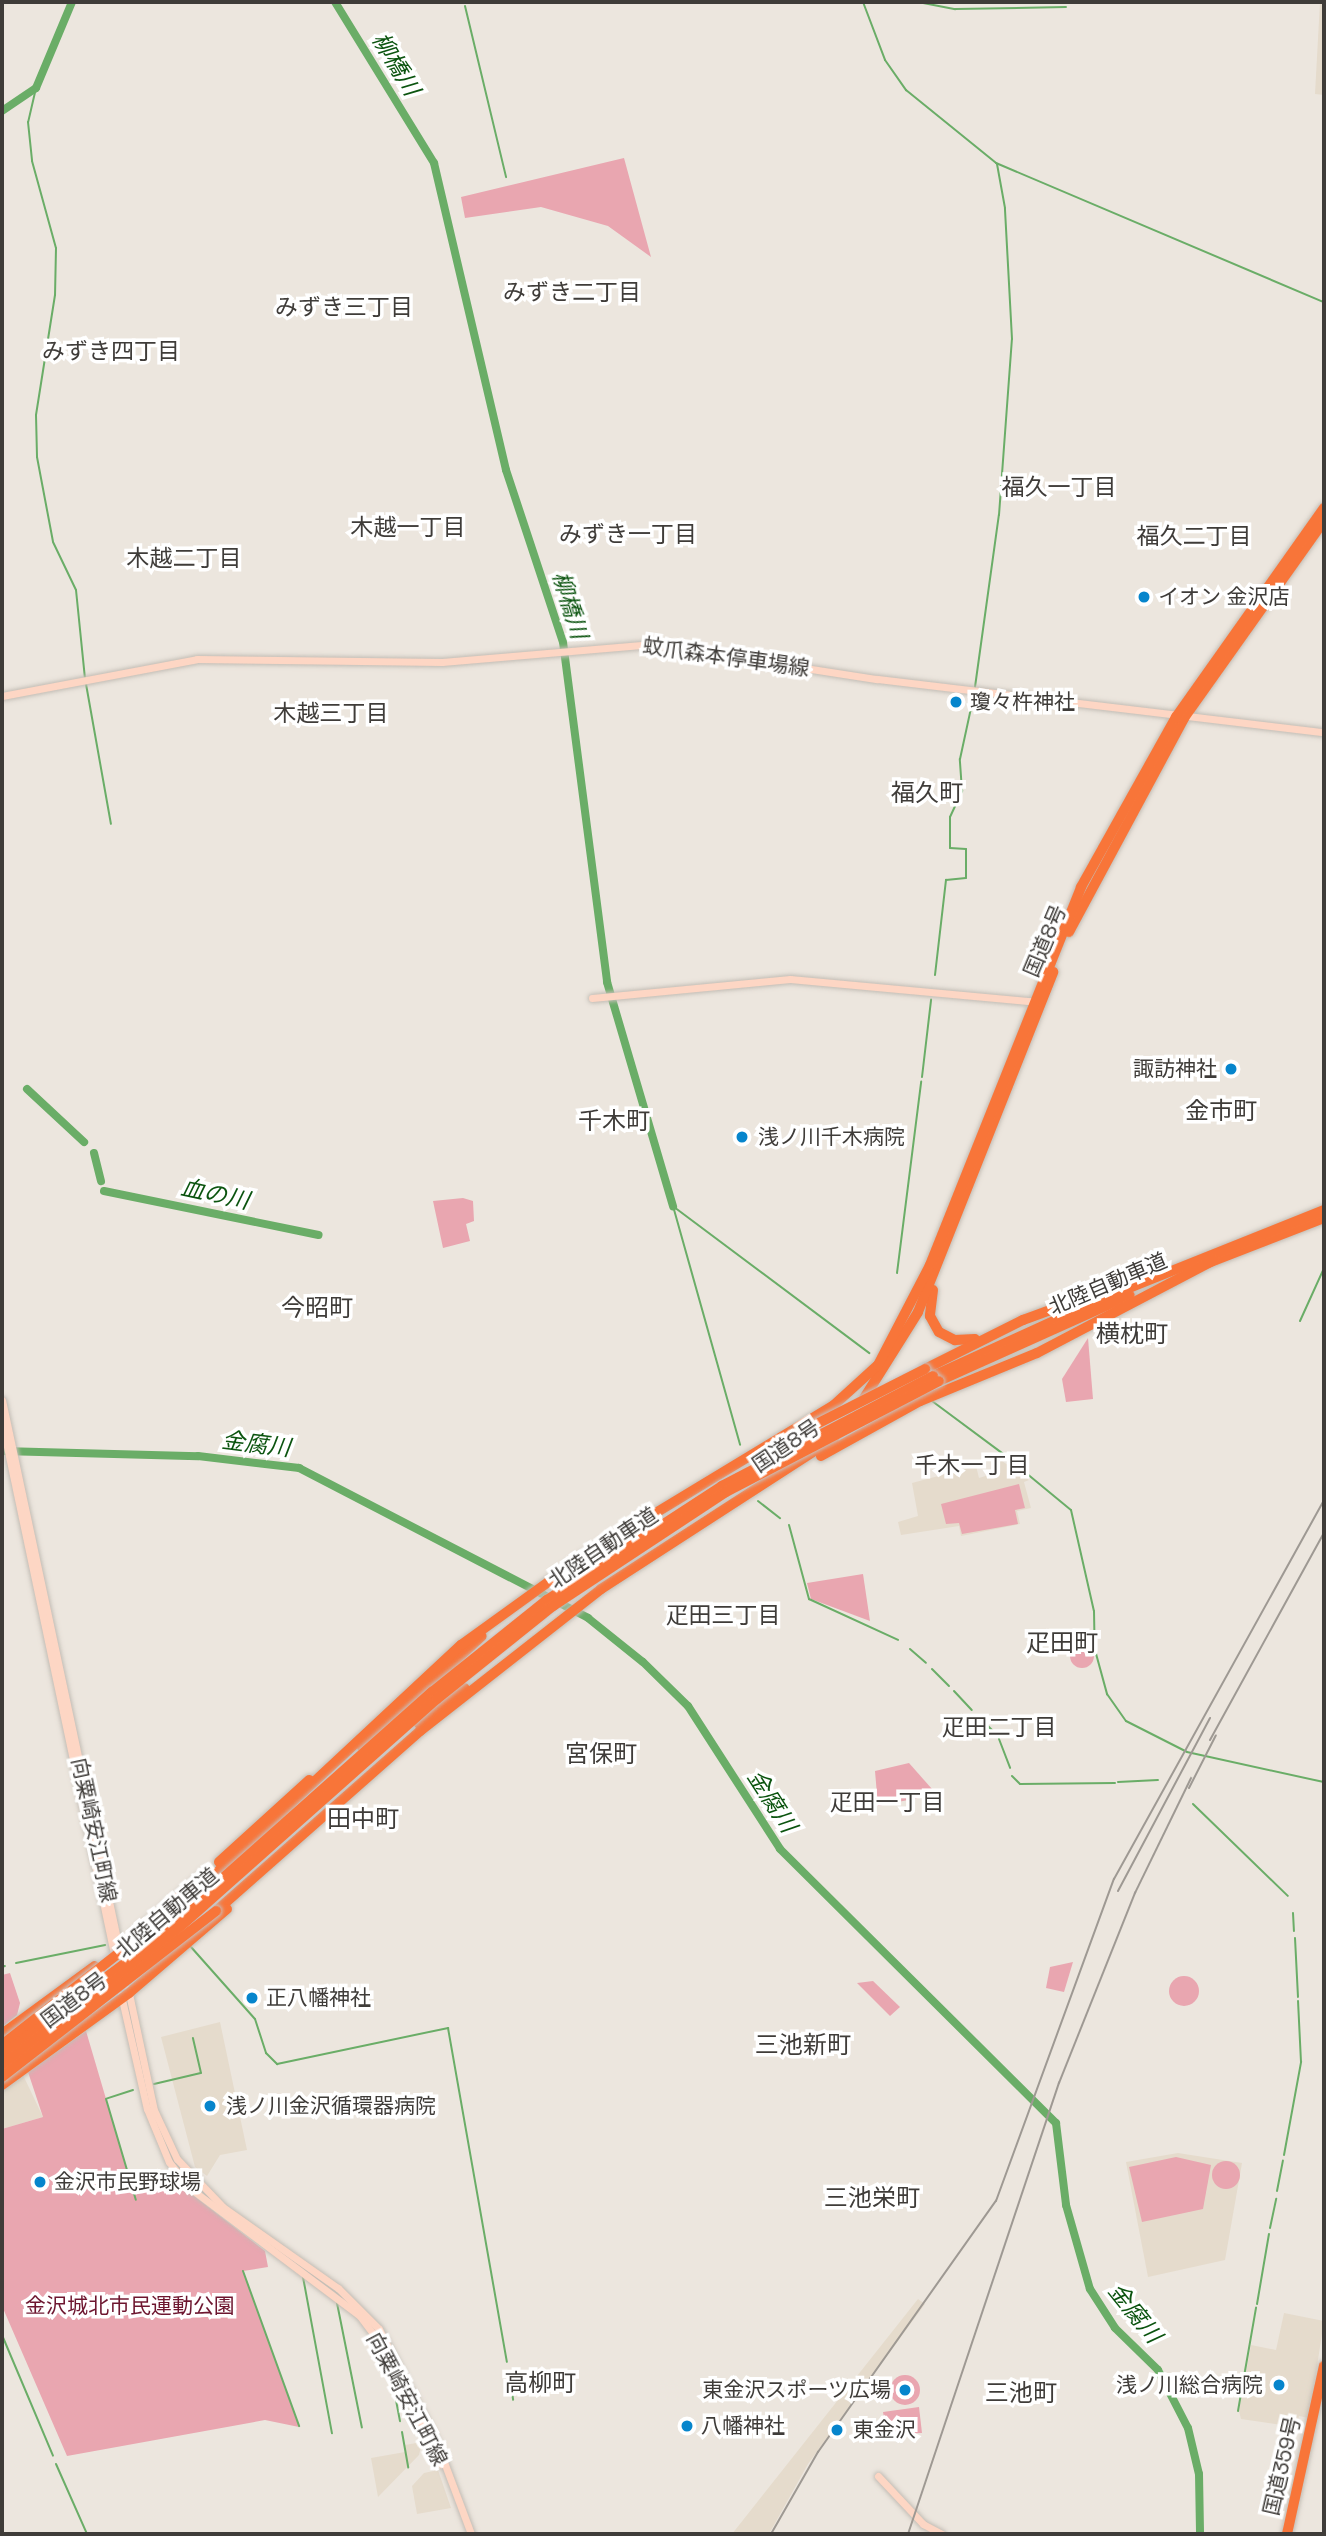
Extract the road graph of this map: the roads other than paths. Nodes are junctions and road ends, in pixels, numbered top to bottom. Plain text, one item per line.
1 (1324, 508) edge
2 (1324, 521) edge
3 (2, 696) edge
4 (1198, 699) junction
5 (1180, 717) junction
6 (1205, 720) junction
7 (1324, 732) edge
8 (592, 998) dead end
9 (1037, 1002) junction
10 (1324, 1210) edge
11 (1324, 1218) edge
12 (1261, 1233) junction
13 (945, 1249) junction
14 (1214, 1260) junction
15 (992, 1333) junction
16 (936, 1379) junction
17 (2, 1400) edge
18 (2, 1423) edge
19 (8, 1438) junction
20 (768, 1483) junction
21 (695, 1486) junction
22 (503, 1612) junction
23 (556, 1625) junction
24 (373, 1726) junction
25 (330, 1809) junction
26 (269, 1839) junction
27 (257, 1861) junction
28 (117, 1949) junction
29 (125, 1996) junction
30 (2, 2034) edge
31 (2, 2045) edge
32 (2, 2055) edge
33 (2, 2065) edge
34 (2, 2077) edge
35 (2, 2085) edge
36 (1324, 2366) edge
37 (878, 2476) dead end
38 (471, 2534) edge
39 (942, 2534) edge
40 (1287, 2534) edge

1 - 5 highway, 国道8号
2 - 4 highway, 国道8号
3 - 5 main road, 蚊爪森本停車場線
4 - 5 highway, 国道8号
4 - 6 main road
5 - 6 main road, 蚊爪森本停車場線
5 - 9 highway, 国道8号
6 - 7 main road, 蚊爪森本停車場線
8 - 9 main road
9 - 13 highway, 国道8号
9 - 21 highway, 国道8号
10 - 12 highway, 北陸自動車道
11 - 14 highway, 北陸自動車道
12 - 15 highway
12 - 16 highway, 北陸自動車道
13 - 15 highway
13 - 20 highway, 国道8号
14 - 16 highway, 北陸自動車道
14 - 16 highway
15 - 16 highway
16 - 20 highway
16 - 21 highway, bridge
16 - 26 highway, 北陸自動車道, bridge
16 - 27 highway, 北陸自動車道, bridge
17 - 19 main road, 向粟崎安江町線
18 - 19 main road, 向粟崎安江町線
19 - 28 main road, 向粟崎安江町線
20 - 23 highway, 国道8号
21 - 22 highway, 国道8号
22 - 24 highway, 国道8号
22 - 26 highway, bridge
23 - 25 highway, 国道8号
23 - 27 highway, bridge
24 - 28 highway
24 - 31 highway, 国道8号, bridge
25 - 29 highway
25 - 34 highway, 国道8号, bridge
26 - 32 highway, 北陸自動車道, bridge
27 - 33 highway, 北陸自動車道, bridge
28 - 29 main road, 向粟崎安江町線
28 - 30 highway
29 - 35 highway
29 - 38 main road, 向粟崎安江町線
36 - 40 highway, 国道359号
37 - 39 main road

